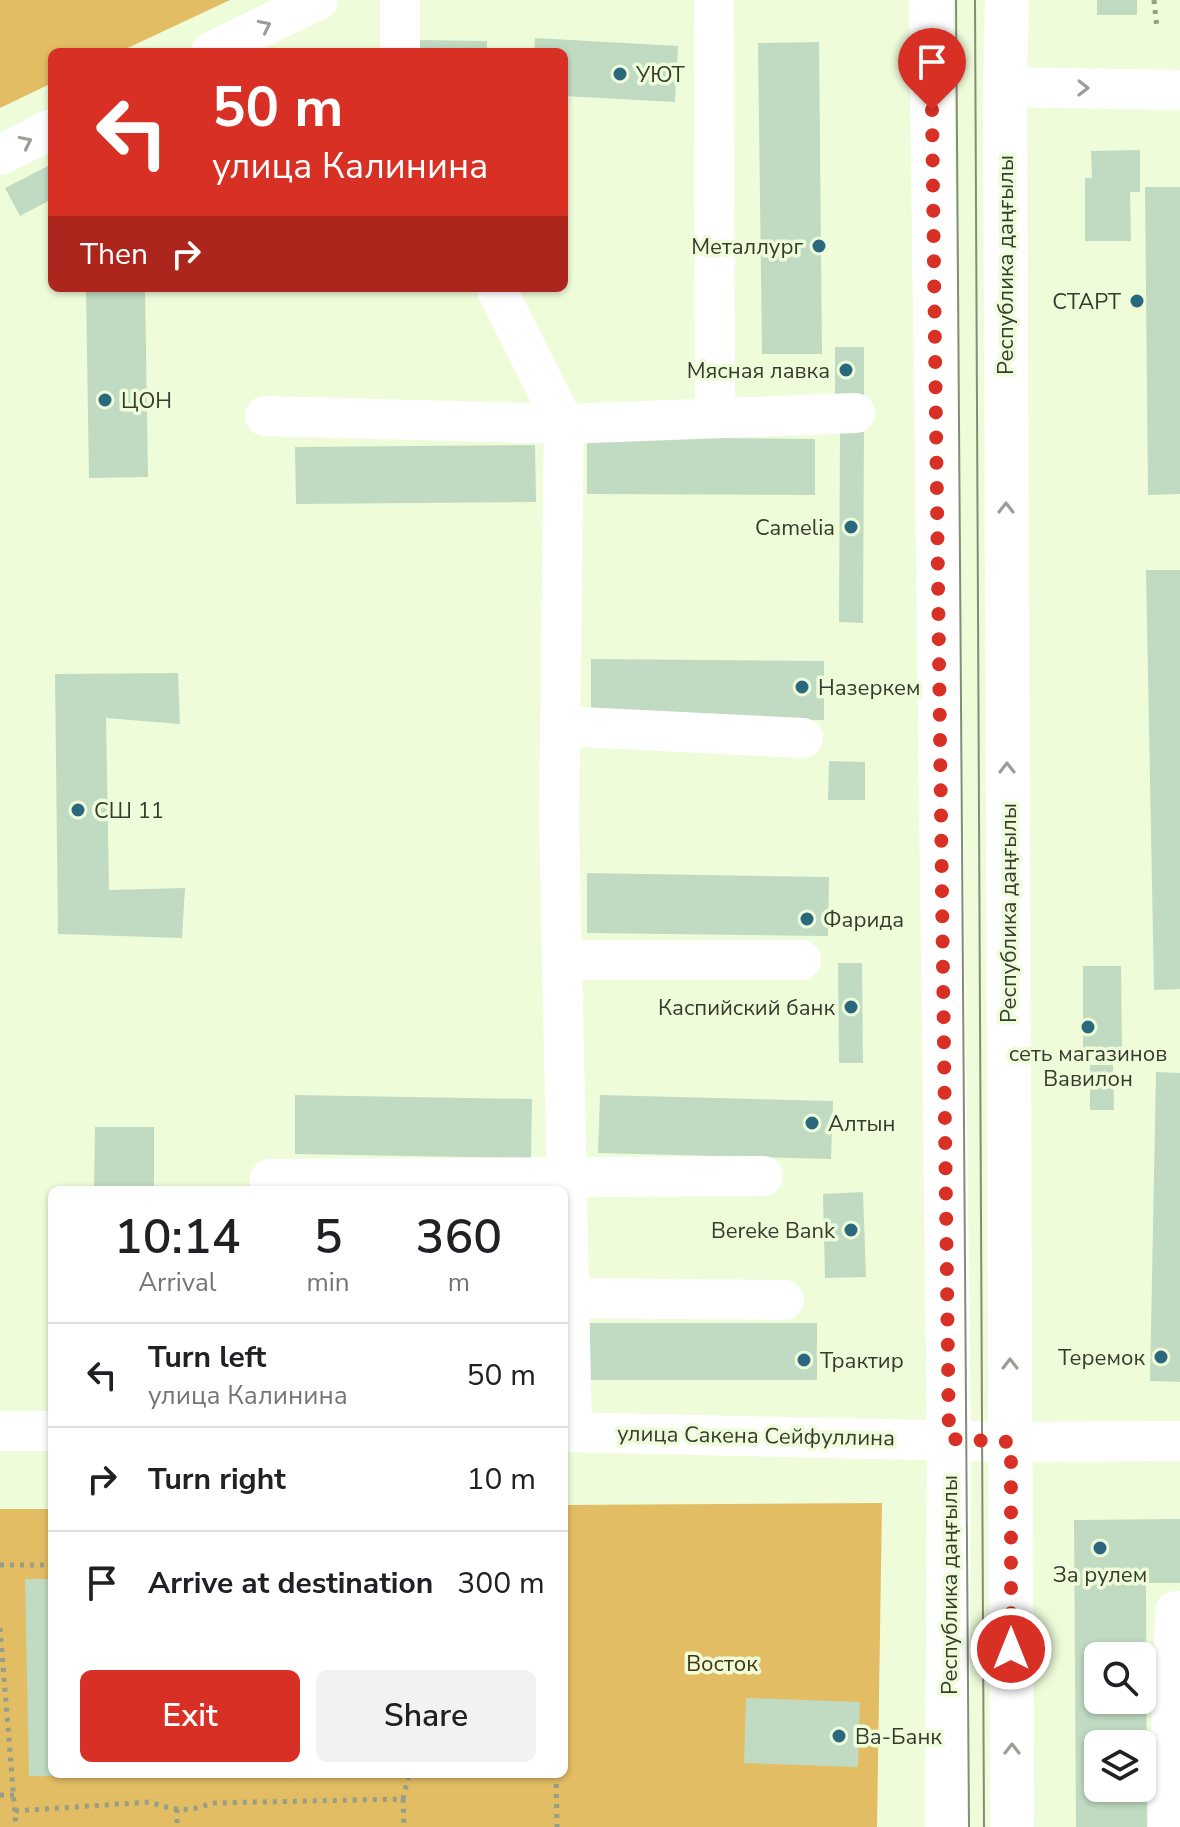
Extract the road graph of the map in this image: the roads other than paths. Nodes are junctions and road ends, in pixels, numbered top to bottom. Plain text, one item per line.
1 (318, 0) edge
2 (400, 0) edge
3 (714, 0) edge
4 (931, 0) edge
5 (1007, 0) edge
6 (219, 48) edge
7 (400, 48) edge
8 (1005, 87) junction
9 (1180, 90) edge
10 (48, 131) edge
11 (0, 155) edge
12 (498, 292) edge
13 (855, 413) dead end
14 (265, 416) dead end
15 (715, 418) junction
16 (564, 424) junction
17 (560, 726) junction
18 (803, 738) dead end
19 (562, 960) junction
20 (801, 960) dead end
21 (763, 1176) dead end
22 (566, 1177) junction
23 (270, 1186) edge
24 (566, 1186) edge
25 (568, 1298) edge
26 (784, 1300) dead end
27 (0, 1431) edge
28 (48, 1431) edge
29 (568, 1432) edge
30 (949, 1439) junction
31 (1180, 1441) edge
32 (1011, 1442) junction
33 (1180, 1611) edge
34 (947, 1827) edge
35 (1012, 1827) edge
36 (1168, 1827) edge

6 -> 1 street
2 - 7 street
3 - 15 street
4 - 30 main road, Республика даңғылы
5 - 8 main road, Республика даңғылы
8 -> 9 street
32 -> 8 main road, Республика даңғылы
11 -> 10 street
12 - 16 street
13 - 15 street
14 - 16 street
15 - 16 street
16 - 17 street
17 - 18 street
17 - 19 street
19 - 20 street
19 - 22 street
21 - 22 street
22 - 23 street
22 - 24 street
25 - 26 street
27 - 28 street
29 - 30 street, улица Сакена Сейфуллина
30 - 32 street, улица Сакена Сейфуллина
30 - 34 main road, Республика даңғылы
31 - 32 street
35 -> 32 main road, Республика даңғылы
33 - 36 street

